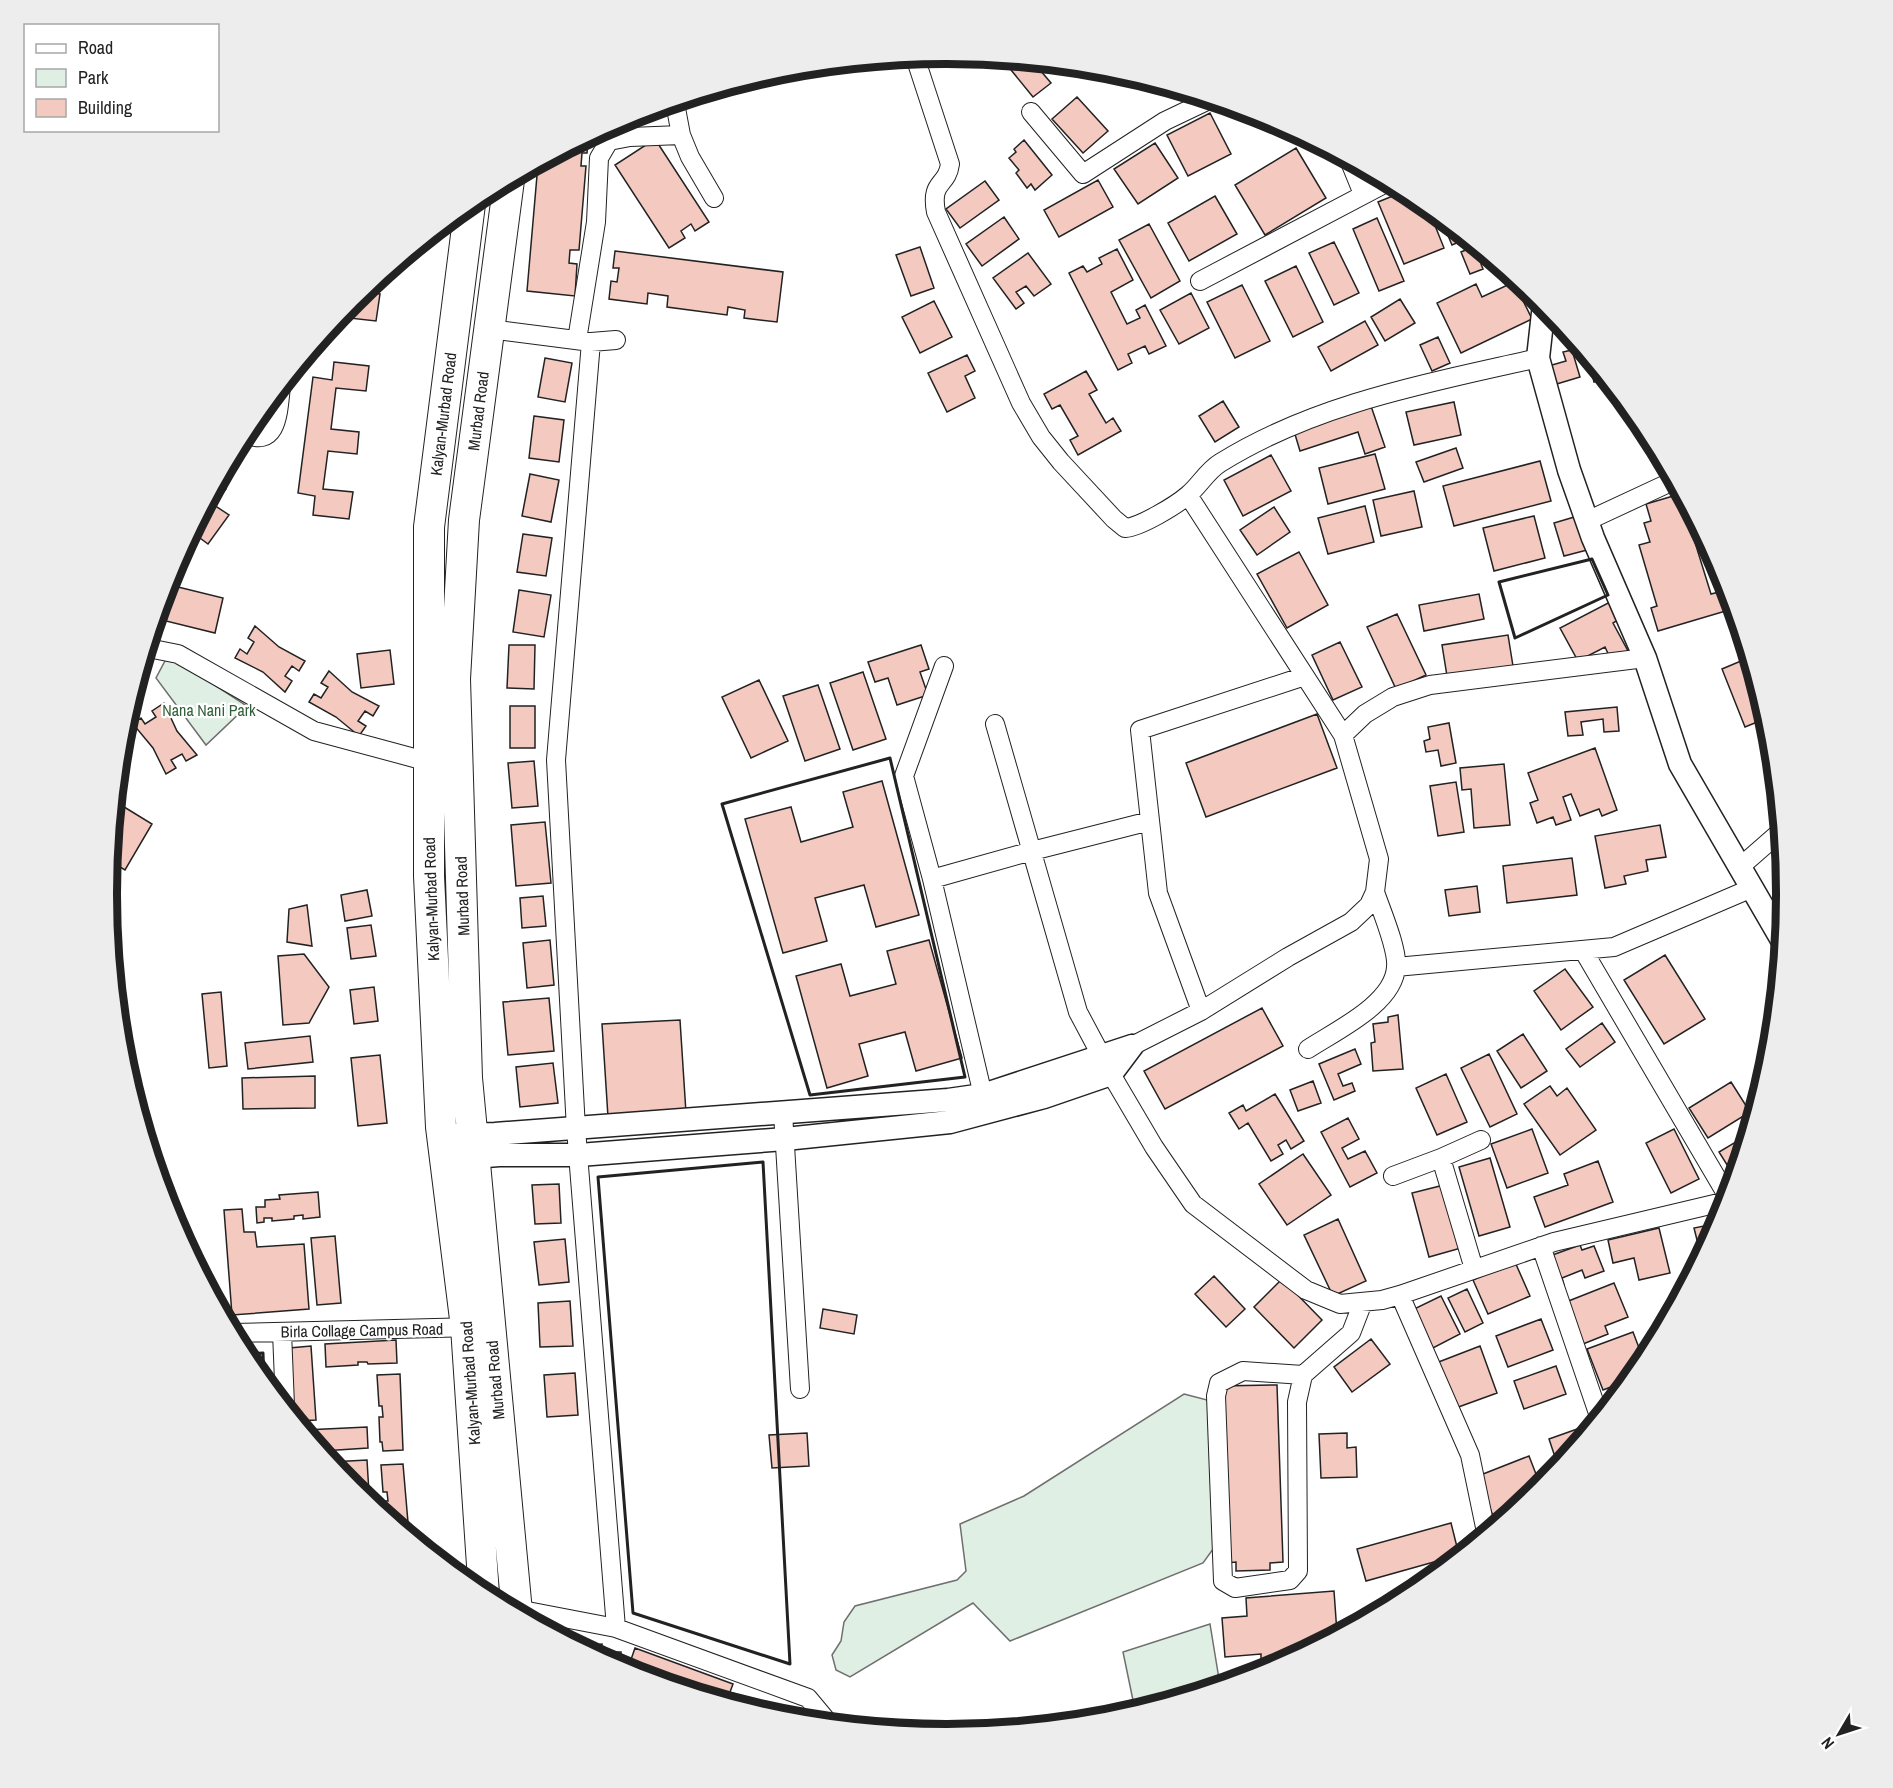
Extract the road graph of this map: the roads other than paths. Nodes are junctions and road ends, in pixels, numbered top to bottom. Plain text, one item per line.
1 (918, 65) edge
2 (1199, 105) edge
3 (676, 110) edge
4 (1031, 112) dead end
5 (681, 135) junction
6 (1354, 172) edge
7 (1378, 187) edge
8 (507, 192) edge
9 (1363, 194) junction
10 (714, 198) dead end
11 (468, 217) edge
12 (1200, 281) dead end
13 (1543, 317) edge
14 (489, 329) junction
15 (616, 340) dead end
16 (584, 341) junction
17 (1538, 358) junction
18 (279, 401) edge
19 (254, 437) edge
20 (1668, 484) edge
21 (1188, 495) junction
22 (1587, 522) junction
23 (154, 649) edge
24 (1645, 658) junction
25 (944, 666) dead end
26 (1305, 676) junction
27 (995, 724) dead end
28 (1343, 735) junction
29 (443, 762) junction
30 (1150, 821) junction
31 (1774, 837) edge
32 (1032, 851) junction
33 (1740, 867) junction
34 (932, 879) junction
35 (1752, 888) junction
36 (1375, 892) junction
37 (1775, 927) edge
38 (1583, 950) junction
39 (1396, 967) junction
40 (1201, 1011) junction
41 (1132, 1046) joint
42 (1308, 1049) dead end
43 (1105, 1065) junction
44 (985, 1104) junction
45 (783, 1113) junction
46 (576, 1128) junction
47 (785, 1138) junction
48 (1481, 1140) dead end
49 (459, 1146) junction
50 (579, 1155) junction
51 (1441, 1158) junction
52 (1393, 1176) dead end
53 (1721, 1189) edge
54 (1717, 1202) edge
55 (1541, 1246) junction
56 (1474, 1269) junction
57 (1400, 1295) junction
58 (1363, 1302) junction
59 (478, 1327) junction
60 (282, 1332) junction
61 (243, 1333) edge
62 (1303, 1376) junction
63 (800, 1389) dead end
64 (285, 1394) edge
65 (1597, 1409) edge
66 (1485, 1525) edge
67 (484, 1582) edge
68 (516, 1602) edge
69 (536, 1614) edge
70 (616, 1628) junction
71 (821, 1713) edge

1 - 21 street
2 - 4 street
3 - 5 street
5 - 10 street
5 - 16 street
6 - 9 street
7 - 9 street
8 - 14 highway, Murbad Road
9 - 12 street
11 - 29 highway, Kalyan-Murbad Road
13 - 17 street
14 - 16 street
14 - 29 highway, Murbad Road
15 - 16 street
16 - 46 street
17 - 21 street
17 - 22 street
18 - 19 street
20 - 22 street
21 - 26 street
22 - 24 street
23 - 29 street
24 - 28 street
24 - 33 street
25 - 34 street
26 - 28 street
26 - 30 street
27 - 32 street
28 - 36 street
29 - 49 highway, Kalyan-Murbad Road
30 - 32 street
30 - 40 street
31 - 33 street
32 - 34 street
32 - 43 street
33 - 35 street
34 - 44 street
35 - 37 street
35 - 38 street
36 - 39 street
36 - 40 street
38 - 39 street
38 - 53 street
39 - 42 street
40 - 41 street
41 - 43 street
43 - 44 street
43 - 58 street
44 - 45 street
44 - 47 street
45 - 46 street
45 - 47 street
46 - 49 street
46 - 50 street
47 - 50 street
47 - 63 street
48 - 51 street
49 - 50 street
49 - 59 highway, Kalyan-Murbad Road
50 - 70 street
51 - 52 street
51 - 56 street
54 - 55 street
55 - 56 street
55 - 65 street
56 - 57 street
57 - 58 street
57 - 66 street
58 - 62 street
59 - 60 street, Birla Collage Campus Road
59 - 67 highway, Kalyan-Murbad Road
59 - 68 highway, Murbad Road
60 - 61 street, Birla Collage Campus Road
60 - 64 street
62 - 62 street
69 - 70 street
70 - 71 street

